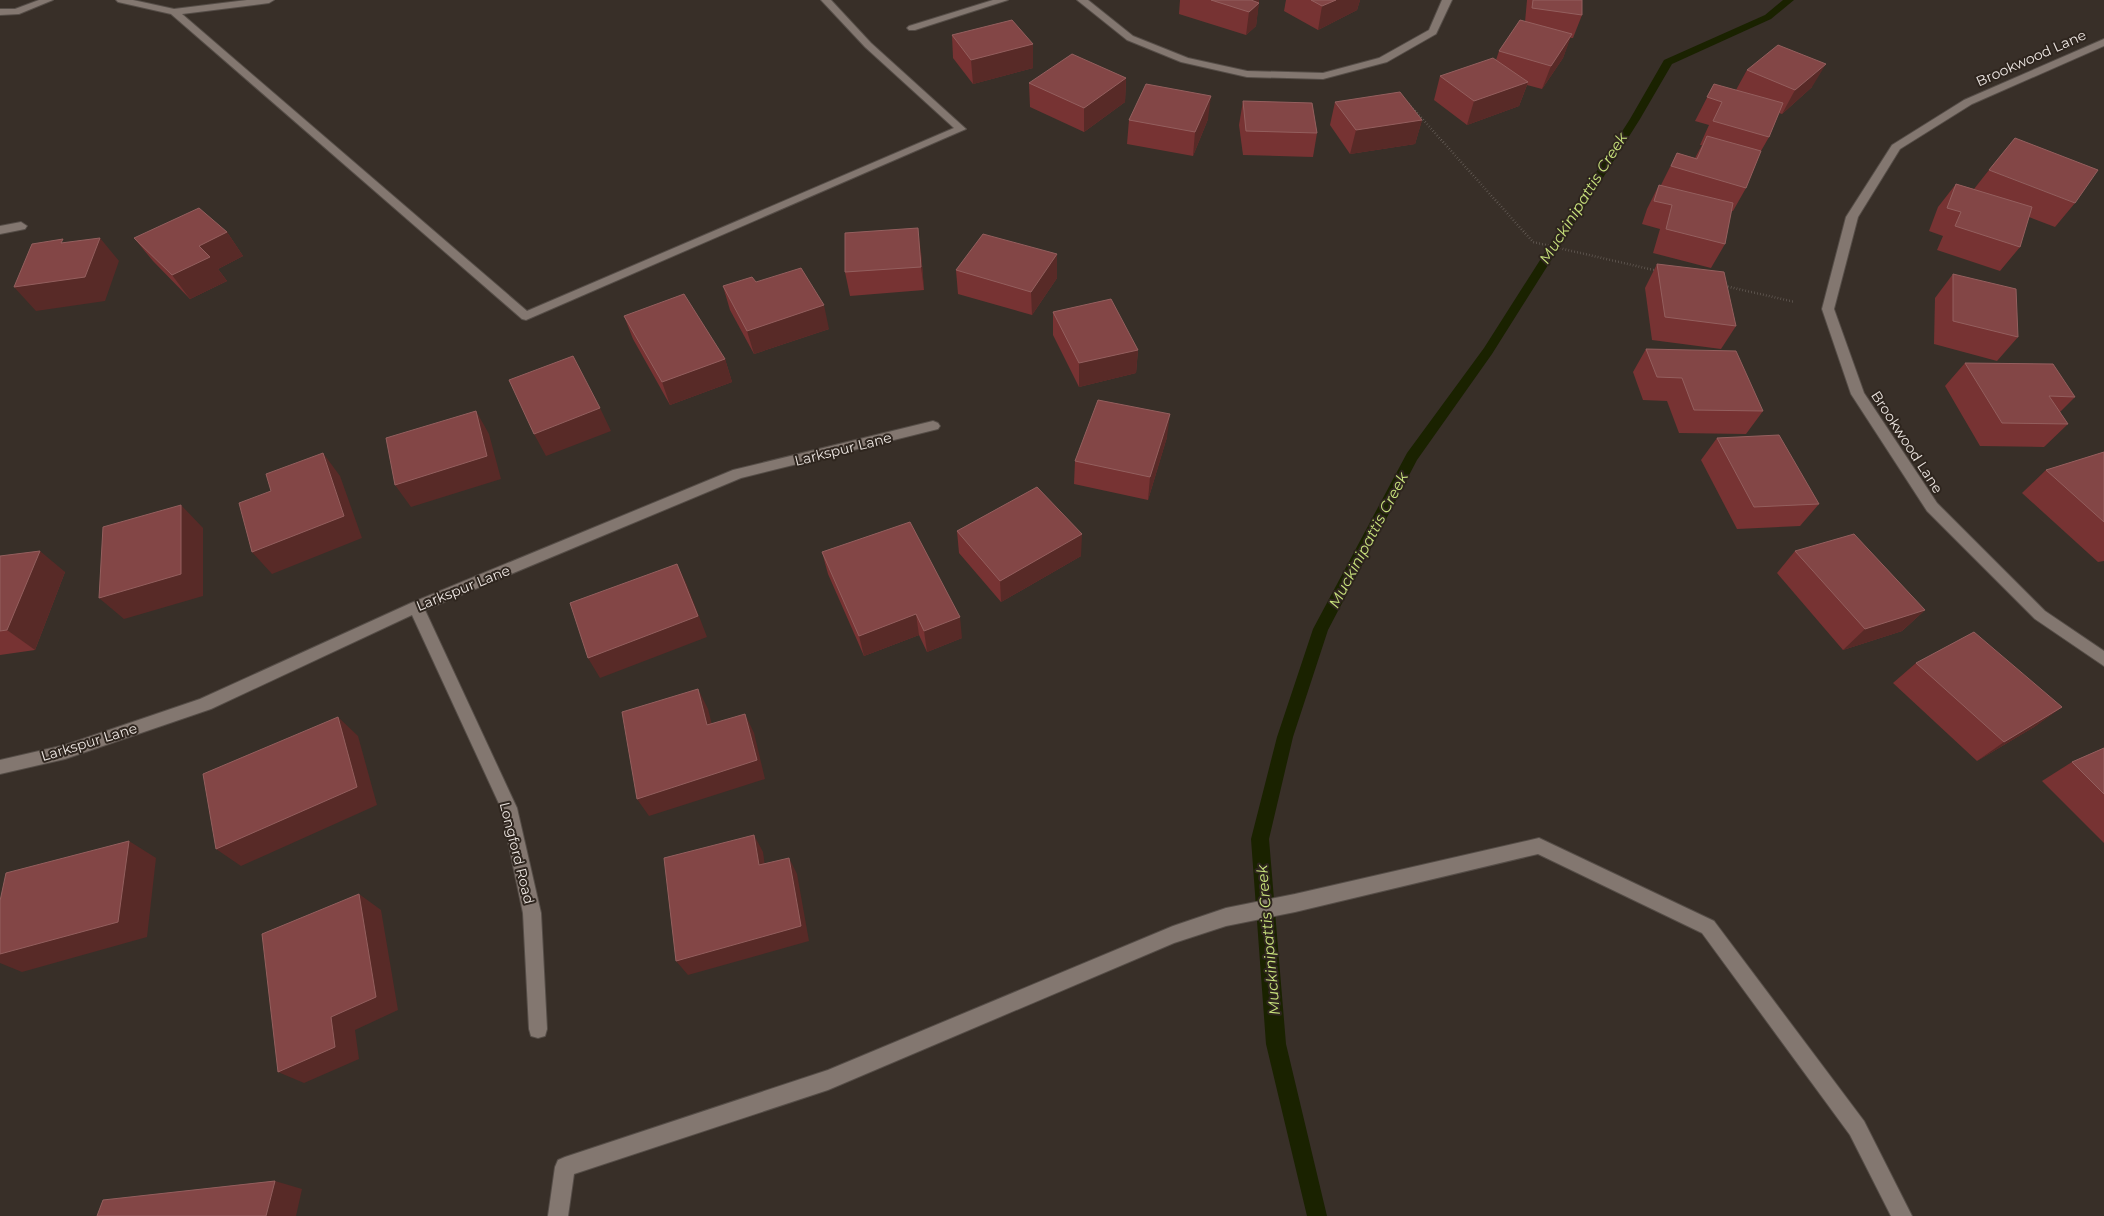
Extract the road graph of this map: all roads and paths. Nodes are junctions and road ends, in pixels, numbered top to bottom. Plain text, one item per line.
1 (48, 0) edge
2 (122, 0) edge
3 (270, 0) edge
4 (826, 0) edge
5 (1003, 0) edge
6 (1082, 0) edge
7 (1447, 0) edge
8 (0, 12) edge
9 (174, 12) junction
10 (912, 28) dead end
11 (2104, 42) edge
12 (1372, 63) junction
13 (21, 226) dead end
14 (0, 230) edge
15 (1658, 270) edge
16 (1724, 286) edge
17 (1828, 309) junction
18 (933, 426) dead end
19 (416, 607) junction
20 (2104, 659) edge
21 (0, 767) edge
22 (538, 1029) dead end
23 (558, 1216) edge
24 (1902, 1216) edge

1 - 8 street
2 - 9 street
3 - 9 street
4 - 9 street
5 - 10 street
6 - 12 street
7 - 12 street
11 - 17 street, Brookwood Lane
12 - 15 path
13 - 14 street
16 - 17 path
17 - 20 street, Brookwood Lane
18 - 19 street, Larkspur Lane
19 - 21 street, Larkspur Lane
19 - 22 street, Longford Road
23 - 24 street

